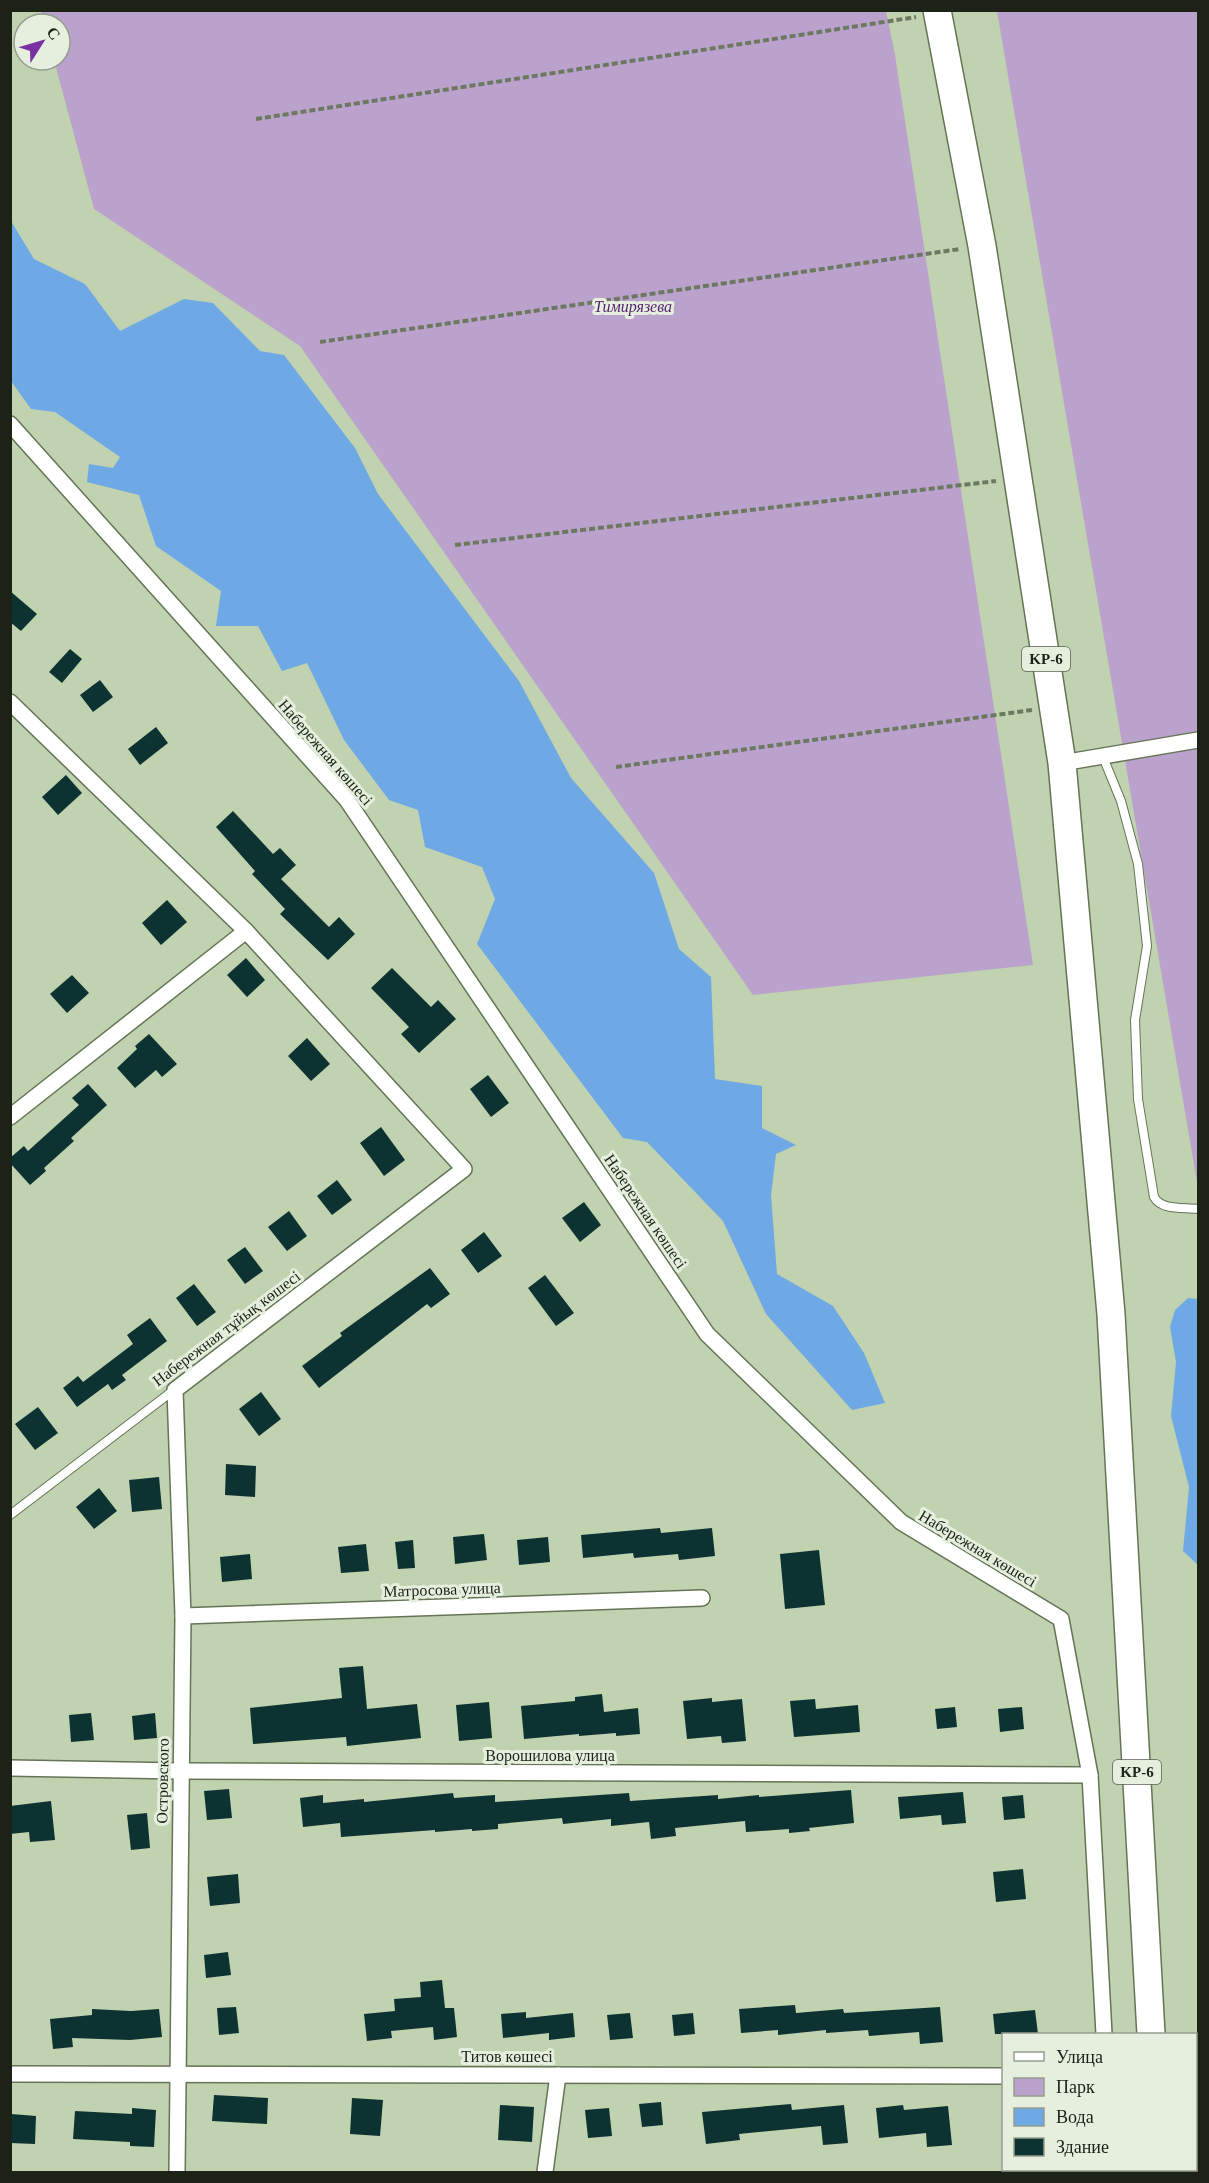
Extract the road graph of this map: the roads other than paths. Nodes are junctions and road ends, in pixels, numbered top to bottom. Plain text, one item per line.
1 (937, 12) edge
2 (10, 424) edge
3 (10, 702) edge
4 (1198, 740) edge
5 (1103, 757) junction
6 (1062, 763) junction
7 (246, 932) junction
8 (10, 1118) edge
9 (1198, 1209) edge
10 (175, 1390) junction
11 (10, 1515) edge
12 (702, 1598) dead end
13 (183, 1616) junction
14 (10, 1768) edge
15 (180, 1771) junction
16 (1090, 1775) junction
17 (1104, 2033) edge
18 (1150, 2033) edge
19 (178, 2073) junction
20 (10, 2074) edge
21 (558, 2075) junction
22 (1002, 2076) edge
23 (177, 2172) edge
24 (545, 2172) edge

1 - 6 highway, KP-6
2 - 16 street, Набережная көшесі
3 - 7 street
4 - 5 street
5 - 6 street
5 - 9 lane
6 - 18 highway, KP-6
7 - 8 street
7 - 10 street, Набережная тұйық көшесі
10 - 11 lane, Набережная тұйық көшесі
10 - 13 street, Островского
12 - 13 street, Матросова улица
13 - 15 street, Островского
14 - 15 street, Ворошилова улица
15 - 16 street, Ворошилова улица
15 - 19 street, Островского
16 - 17 street, Набережная көшесі
19 - 20 street, Титов көшесі
19 - 21 street, Титов көшесі
19 - 23 street, Островского
21 - 22 street, Титов көшесі
21 - 24 street

